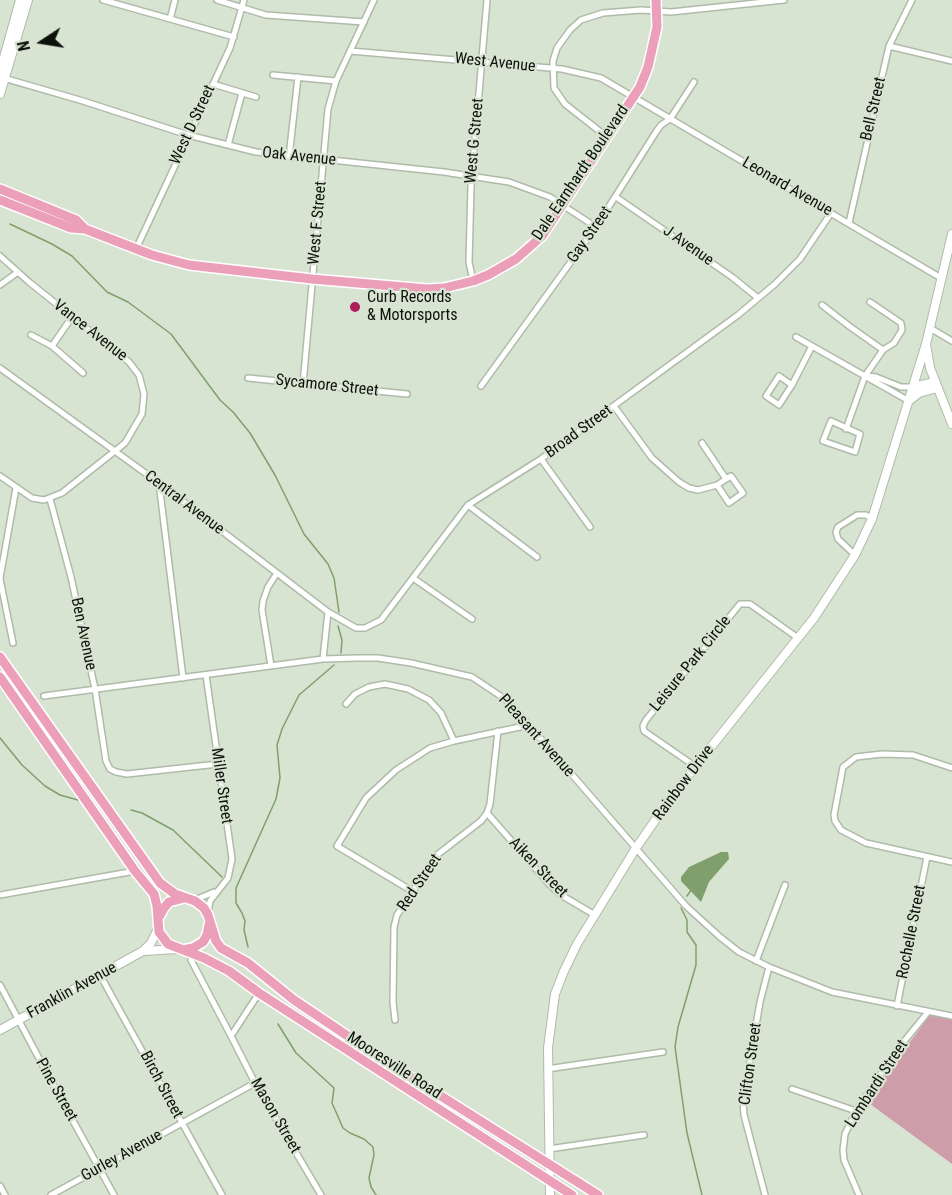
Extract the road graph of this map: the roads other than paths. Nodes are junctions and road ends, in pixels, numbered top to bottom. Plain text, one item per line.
1 (20, 0) edge
2 (28, 0) edge
3 (103, 0) edge
4 (175, 0) edge
5 (217, 0) edge
6 (244, 0) edge
7 (375, 0) edge
8 (487, 0) edge
9 (656, 0) edge
10 (784, 0) edge
11 (912, 0) edge
12 (242, 7) junction
13 (657, 11) junction
14 (170, 19) junction
15 (364, 22) junction
16 (234, 37) junction
17 (889, 46) junction
18 (350, 51) junction
19 (952, 61) edge
20 (482, 62) junction
21 (552, 68) junction
22 (273, 75) dead end
23 (2, 76) edge
24 (298, 77) junction
25 (336, 81) junction
26 (694, 82) dead end
27 (213, 84) junction
28 (242, 93) junction
29 (0, 94) edge
30 (256, 97) dead end
31 (633, 97) junction
32 (670, 119) junction
33 (188, 135) junction
34 (607, 137) junction
35 (228, 145) junction
36 (289, 157) junction
37 (324, 160) junction
38 (472, 175) junction
39 (0, 189) edge
40 (616, 197) junction
41 (0, 200) edge
42 (562, 204) junction
43 (831, 213) junction
44 (849, 223) junction
45 (596, 227) junction
46 (85, 229) junction
47 (952, 234) edge
48 (136, 249) junction
49 (0, 256) edge
50 (18, 272) junction
51 (941, 278) junction
52 (312, 279) junction
53 (473, 281) junction
54 (0, 285) edge
55 (758, 298) junction
56 (870, 302) dead end
57 (822, 304) dead end
58 (72, 317) junction
59 (930, 328) junction
60 (31, 335) dead end
61 (796, 337) dead end
62 (952, 341) edge
63 (926, 344) junction
64 (52, 346) junction
65 (812, 346) junction
66 (883, 350) junction
67 (0, 368) edge
68 (83, 373) dead end
69 (865, 376) junction
70 (248, 378) dead end
71 (303, 384) junction
72 (792, 385) junction
73 (936, 385) junction
74 (481, 386) dead end
75 (913, 387) junction
76 (406, 394) dead end
77 (909, 401) junction
78 (614, 406) junction
79 (952, 424) edge
80 (846, 429) junction
81 (702, 443) dead end
82 (116, 452) junction
83 (541, 459) junction
84 (0, 476) edge
85 (726, 479) junction
86 (159, 483) junction
87 (717, 485) junction
88 (16, 488) junction
89 (50, 499) junction
90 (468, 505) junction
91 (872, 519) junction
92 (590, 527) dead end
93 (855, 555) junction
94 (537, 557) dead end
95 (277, 573) junction
96 (0, 578) edge
97 (413, 578) junction
98 (328, 612) junction
99 (472, 619) dead end
100 (798, 638) junction
101 (13, 643) dead end
102 (0, 657) edge
103 (323, 659) junction
104 (271, 666) junction
105 (206, 675) junction
106 (0, 677) edge
107 (183, 678) junction
108 (95, 689) junction
109 (44, 696) dead end
110 (346, 704) dead end
111 (529, 724) junction
112 (498, 731) junction
113 (454, 741) junction
114 (218, 764) junction
115 (696, 767) junction
116 (952, 768) edge
117 (487, 813) junction
118 (636, 848) junction
119 (927, 857) junction
120 (952, 862) edge
121 (135, 871) junction
122 (785, 885) dead end
123 (412, 891) junction
124 (215, 892) junction
125 (0, 895) edge
126 (188, 899) junction
127 (595, 915) junction
128 (208, 917) junction
129 (159, 918) junction
130 (158, 929) junction
131 (179, 949) junction
132 (143, 951) junction
133 (190, 960) dead end
134 (756, 961) junction
135 (769, 967) junction
136 (100, 975) junction
137 (0, 985) edge
138 (259, 993) junction
139 (897, 1006) junction
140 (928, 1012) junction
141 (952, 1016) edge
142 (19, 1020) junction
143 (395, 1020) dead end
144 (0, 1030) edge
145 (231, 1036) junction
146 (663, 1052) dead end
147 (548, 1069) junction
148 (255, 1083) junction
149 (792, 1089) dead end
150 (856, 1111) junction
151 (182, 1124) junction
152 (644, 1134) dead end
153 (549, 1149) junction
154 (549, 1164) junction
155 (100, 1168) junction
156 (550, 1181) junction
157 (0, 1186) edge
158 (5, 1195) edge
159 (51, 1195) edge
160 (114, 1195) edge
161 (222, 1195) edge
162 (321, 1195) edge
163 (550, 1195) edge
164 (572, 1195) edge
165 (598, 1195) edge
166 (765, 1195) edge
167 (859, 1195) edge

1 - 23 main road
2 - 23 main road
3 - 14 street
4 - 14 street
5 - 12 street
6 - 12 street, West D Street
7 - 15 street, West F Street
8 - 20 street, West G Street
9 - 13 main road, Dale Earnhardt Boulevard
10 - 13 street
11 - 17 street, Bell Street
12 - 15 street
12 - 16 street, West D Street
13 - 21 street
13 - 31 main road, Dale Earnhardt Boulevard
14 - 16 street
15 - 18 street, West F Street
16 - 27 street, West D Street
17 - 19 street
17 - 44 street, Bell Street
18 - 20 street, West Avenue
18 - 25 street, West F Street
20 - 21 street, West Avenue
20 - 38 street, West G Street
21 - 31 street, West Avenue
21 - 34 street
22 - 24 street
23 - 29 main road
23 - 33 street, Oak Avenue
24 - 25 street
24 - 36 street
25 - 37 street, West F Street
26 - 32 street, Gay Street
27 - 28 street
27 - 33 street, West D Street
28 - 30 street
28 - 35 street
31 - 32 street, Leonard Avenue
31 - 34 main road, Dale Earnhardt Boulevard
32 - 40 street, Gay Street
32 - 43 street, Leonard Avenue
33 - 35 street, Oak Avenue
33 - 48 street, West D Street
34 - 42 main road, Dale Earnhardt Boulevard
35 - 36 street, Oak Avenue
36 - 37 street, Oak Avenue
37 - 38 street, Oak Avenue
37 - 52 street, West F Street
38 - 42 street, Oak Avenue
38 - 53 street, West G Street
39 - 46 main road, Dale Earnhardt Boulevard
40 - 45 street, Gay Street
40 - 55 street, J Avenue
41 - 46 main road, Dale Earnhardt Boulevard
42 - 45 street, Oak Avenue
42 - 53 main road, Dale Earnhardt Boulevard
43 - 44 street, Leonard Avenue
43 - 55 street, Broad Street
44 - 51 street, Leonard Avenue
45 - 74 street, Gay Street
46 - 48 main road, Dale Earnhardt Boulevard
47 - 51 main road, Rainbow Drive
48 - 52 main road, Dale Earnhardt Boulevard
49 - 50 street, Vance Avenue
50 - 54 street
50 - 58 street, Vance Avenue
51 - 59 main road, Rainbow Drive
52 - 53 main road, Dale Earnhardt Boulevard
52 - 71 street, West F Street
55 - 78 street, Broad Street
56 - 66 street
57 - 66 street
58 - 64 street
58 - 82 street, Vance Avenue
59 - 62 street
59 - 63 main road, Rainbow Drive
60 - 64 street
61 - 65 street
63 - 73 main road
63 - 75 main road, Rainbow Drive
64 - 68 street
65 - 69 street
65 - 72 street
66 - 69 street
67 - 82 street, Central Avenue
69 - 75 street
69 - 77 street
69 - 80 street
70 - 71 street, Sycamore Street
71 - 76 street, Sycamore Street
72 - 72 street
73 - 75 main road
73 - 77 main road
73 - 79 main road
75 - 77 main road, Rainbow Drive
77 - 91 main road, Rainbow Drive
78 - 83 street, Broad Street
78 - 87 street
80 - 80 street
81 - 85 street
82 - 86 street, Central Avenue
82 - 89 street, Vance Avenue
83 - 90 street, Broad Street
83 - 92 street
84 - 88 street
85 - 87 street
85 - 87 street
86 - 95 street, Central Avenue
86 - 107 street
88 - 89 street
88 - 96 street
89 - 108 street, Ben Avenue
90 - 94 street
90 - 97 street, Broad Street
91 - 93 main road, Rainbow Drive
91 - 93 street
93 - 100 main road, Rainbow Drive
95 - 98 street, Central Avenue
95 - 104 street
96 - 101 street
97 - 98 street, Broad Street
97 - 99 street
98 - 103 street
100 - 115 main road, Rainbow Drive
100 - 115 street, Leisure Park Circle
102 - 126 main road, Mooresville Road
103 - 104 street, Pleasant Avenue
103 - 111 street, Pleasant Avenue
104 - 105 street, Pleasant Avenue
105 - 107 street, Pleasant Avenue
105 - 114 street, Miller Street
106 - 121 main road
107 - 108 street, Pleasant Avenue
108 - 109 street, Pleasant Avenue
108 - 114 street, Ben Avenue
110 - 113 street
111 - 112 street
111 - 118 street, Pleasant Avenue
112 - 113 street
112 - 117 street
113 - 123 street
114 - 124 street, Miller Street
115 - 118 main road, Rainbow Drive
116 - 119 street
117 - 123 street, Red Street
117 - 127 street, Aiken Street
118 - 127 main road, Rainbow Drive
118 - 134 street, Pleasant Avenue
119 - 120 street
119 - 139 street, Rochelle Street
121 - 125 street
121 - 129 main road
122 - 134 street
123 - 143 street, Red Street
124 - 126 street
124 - 128 street, Miller Street
126 - 128 main road, Mooresville Road
126 - 129 main road
127 - 147 main road, Rainbow Drive
128 - 131 main road
128 - 154 main road, Mooresville Road
129 - 130 main road
130 - 131 main road, Mooresville Road
130 - 132 main road, Franklin Avenue
131 - 132 main road, Franklin Avenue
131 - 138 main road, Mooresville Road
132 - 136 main road, Franklin Avenue
133 - 145 street, Mason Street
134 - 135 street, Pleasant Avenue
135 - 139 street, Pleasant Avenue
135 - 166 street, Clifton Street
136 - 142 main road, Franklin Avenue
136 - 151 street, Birch Street
137 - 142 street, Pine Street
138 - 145 street
138 - 156 main road, Mooresville Road
139 - 140 street, Pleasant Avenue
140 - 141 street, Pleasant Avenue
140 - 150 street, Lombardi Street
142 - 144 main road, Franklin Avenue
142 - 155 street, Pine Street
145 - 148 street, Mason Street
146 - 147 street
147 - 153 main road, Rainbow Drive
148 - 151 street, Gurley Avenue
148 - 162 street, Mason Street
149 - 150 street
150 - 167 street, Lombardi Street
151 - 155 street, Gurley Avenue
151 - 161 street, Birch Street
152 - 153 street
153 - 154 main road, Rainbow Drive
154 - 156 main road, Rainbow Drive
154 - 165 main road, Mooresville Road
155 - 159 street, Gurley Avenue
155 - 160 street, Pine Street
156 - 163 main road, Rainbow Drive
156 - 164 main road, Mooresville Road
157 - 158 street

